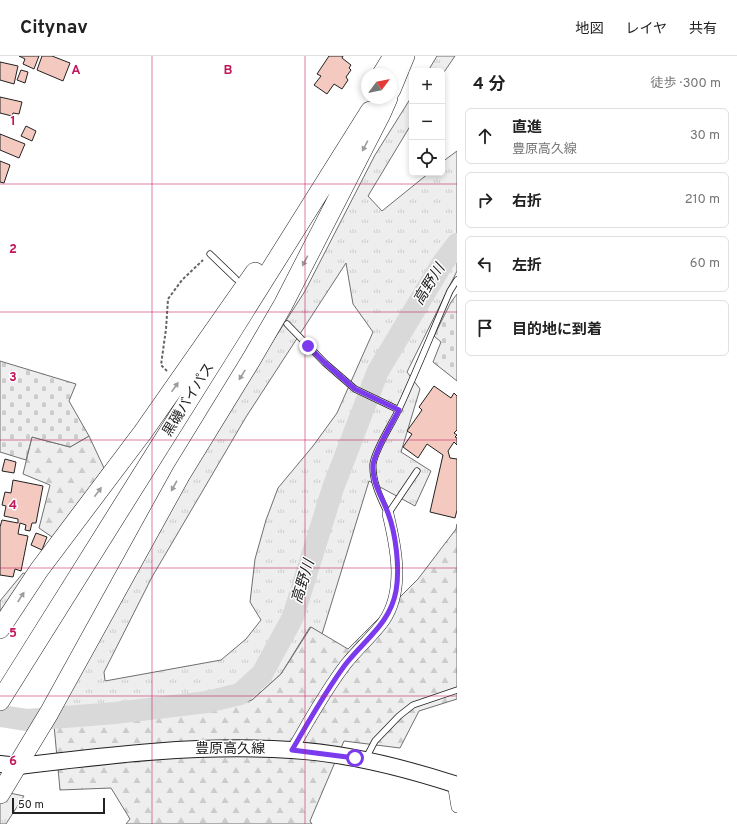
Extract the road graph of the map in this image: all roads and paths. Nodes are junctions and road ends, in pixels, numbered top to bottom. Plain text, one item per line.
1 (393, 56) edge
2 (405, 56) edge
3 (386, 68) edge
4 (397, 68) edge
5 (397, 75) edge
6 (363, 104) edge
7 (374, 104) edge
8 (385, 104) edge
9 (210, 254) joint
10 (236, 279) dead end
11 (457, 280) edge
12 (287, 324) dead end
13 (178, 383) junction
14 (399, 410) junction
15 (417, 471) dead end
16 (388, 514) junction
17 (0, 629) edge
18 (457, 690) edge
19 (0, 701) edge
20 (292, 750) junction
21 (365, 760) junction
22 (9, 765) edge
23 (455, 784) edge
24 (0, 794) edge
25 (457, 807) edge

1 - 3 highway
2 - 4 highway
2 - 5 highway
6 - 13 highway
7 - 19 highway, 黒磯バイパス
8 -> 22 highway
9 - 10 lane
9 - 13 path
11 - 14 lane
12 - 14 lane
17 -> 13 highway
14 - 16 lane
15 - 16 lane
16 - 20 street
18 - 21 lane
20 - 21 main road, 豊原高久線
20 - 22 main road, 豊原高久線
21 - 23 main road, 豊原高久線
22 - 24 highway
23 - 25 street

